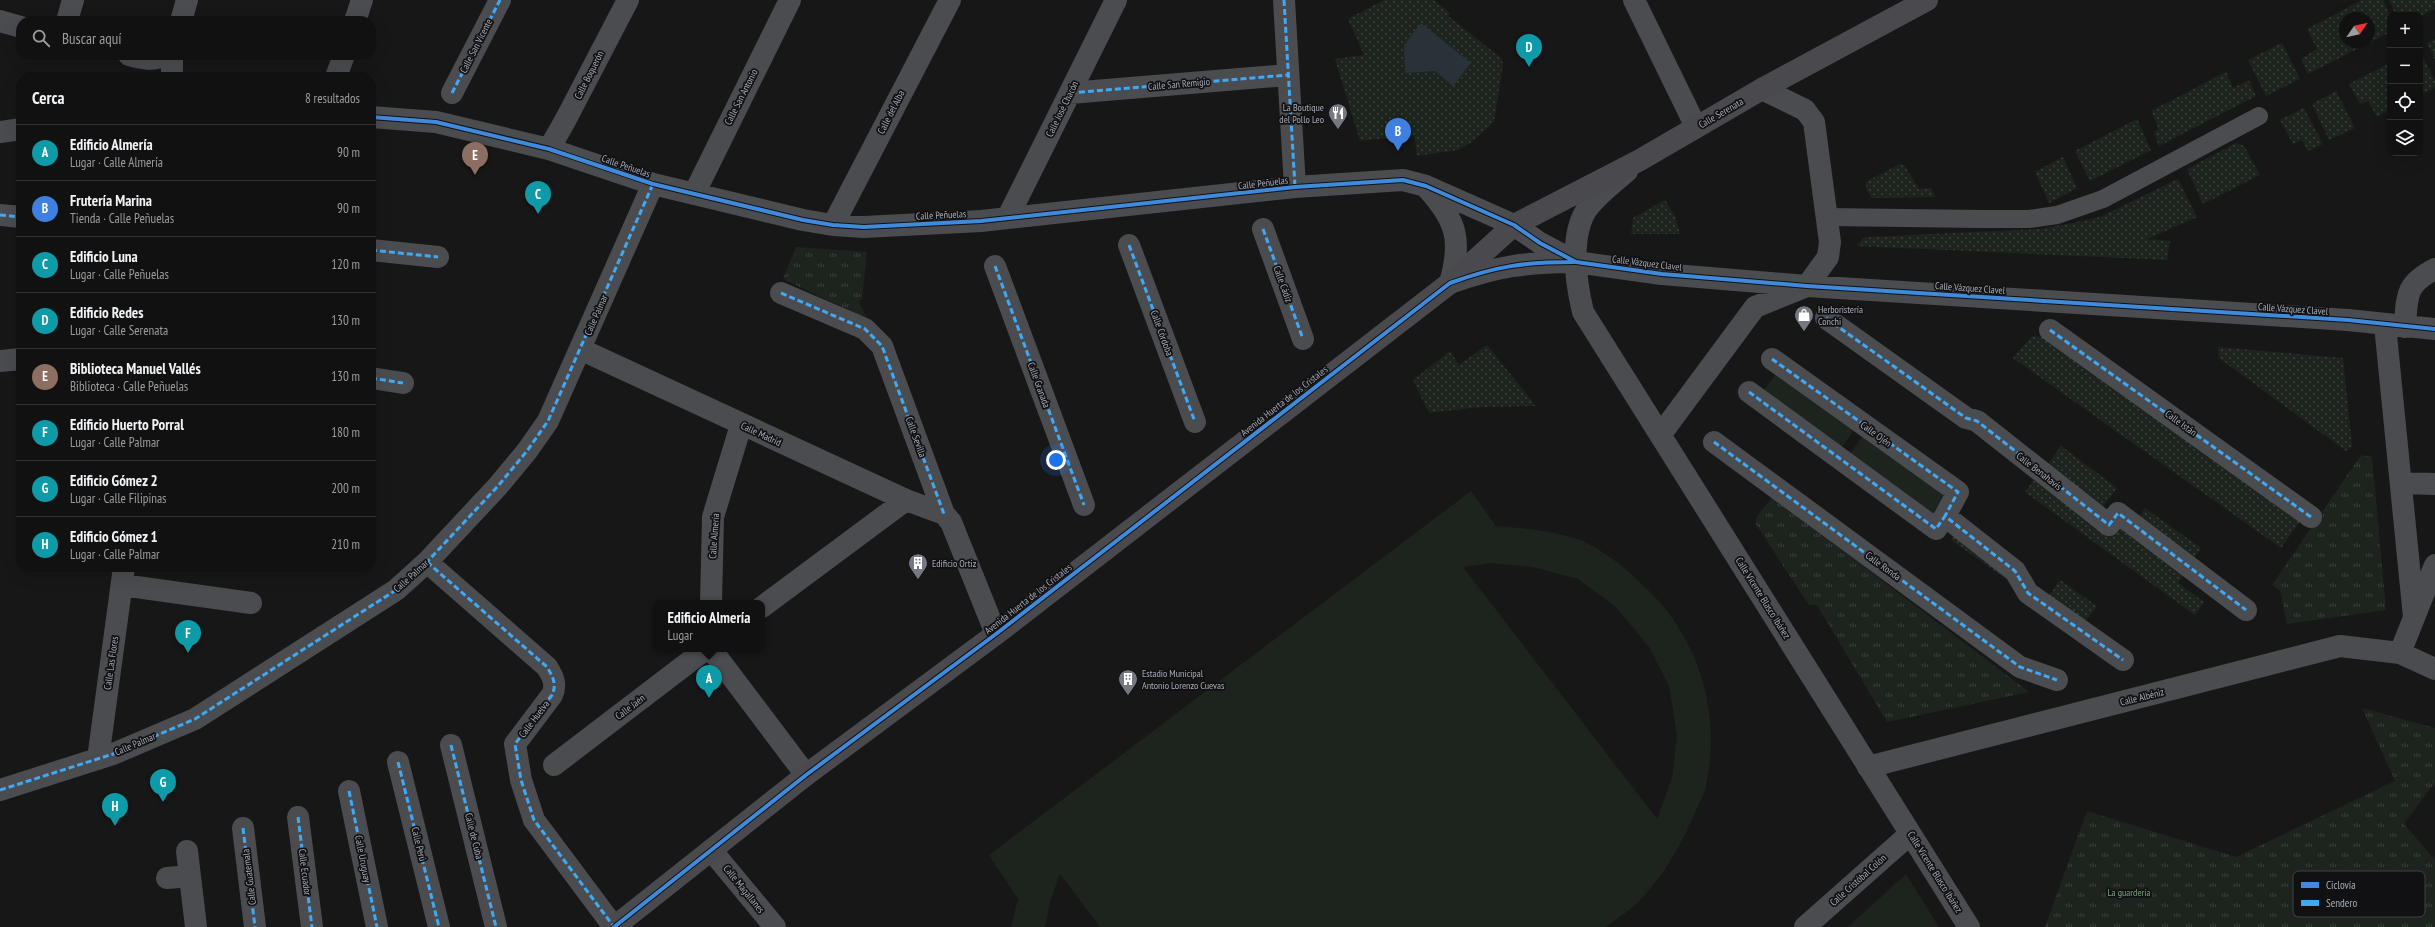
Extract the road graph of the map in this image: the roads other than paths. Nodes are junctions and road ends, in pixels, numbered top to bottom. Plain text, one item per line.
1 (72, 0) edge
2 (187, 0) edge
3 (362, 0) edge
4 (500, 0) edge
5 (628, 0) edge
6 (790, 0) edge
7 (950, 0) edge
8 (1116, 0) edge
9 (1284, 0) edge
10 (1634, 0) edge
11 (1927, 0) edge
12 (68, 16) edge
13 (182, 16) edge
14 (357, 16) edge
15 (0, 21) edge
16 (16, 26) edge
17 (172, 60) edge
18 (342, 60) edge
19 (172, 72) edge
20 (338, 72) edge
21 (1288, 76) junction
22 (1762, 89) junction
23 (452, 93) dead end
24 (1070, 93) junction
25 (376, 116) edge
26 (2259, 116) dead end
27 (1696, 127) junction
28 (16, 130) edge
29 (0, 132) edge
30 (549, 149) junction
31 (1640, 160) junction
32 (653, 184) junction
33 (1426, 186) junction
34 (1295, 187) junction
35 (694, 194) junction
36 (0, 215) edge
37 (16, 217) edge
38 (1826, 217) junction
39 (1008, 218) junction
40 (834, 225) junction
41 (1514, 225) junction
42 (1263, 228) dead end
43 (1129, 245) dead end
44 (376, 251) edge
45 (438, 257) dead end
46 (1576, 262) junction
47 (995, 266) dead end
48 (2435, 269) edge
49 (1450, 283) junction
50 (1807, 286) junction
51 (781, 293) dead end
52 (1826, 318) dead end
53 (2395, 326) junction
54 (2435, 329) edge
55 (2050, 330) dead end
56 (1303, 339) dead end
57 (580, 349) junction
58 (16, 359) edge
59 (1772, 359) dead end
60 (0, 361) edge
61 (376, 379) edge
62 (403, 383) dead end
63 (1749, 392) dead end
64 (1195, 422) dead end
65 (741, 425) junction
66 (1661, 434) junction
67 (1714, 442) dead end
68 (2402, 482) junction
69 (2435, 484) edge
70 (906, 500) junction
71 (1084, 505) dead end
72 (944, 514) junction
73 (1945, 516) junction
74 (2311, 517) dead end
75 (427, 562) junction
76 (2435, 565) edge
77 (123, 576) edge
78 (711, 600) edge
79 (251, 603) dead end
80 (765, 605) edge
81 (2246, 610) dead end
82 (2414, 617) junction
83 (996, 634) junction
84 (702, 652) edge
85 (714, 652) edge
86 (2123, 660) dead end
87 (2418, 661) edge
88 (2057, 680) dead end
89 (451, 745) dead end
90 (98, 759) junction
91 (398, 762) dead end
92 (554, 765) dead end
93 (1868, 767) junction
94 (806, 775) junction
95 (0, 790) edge
96 (350, 791) dead end
97 (298, 817) dead end
98 (243, 828) dead end
99 (1910, 834) junction
100 (187, 851) dead end
101 (712, 851) junction
102 (190, 876) junction
103 (167, 878) dead end
104 (196, 927) edge
105 (255, 927) edge
106 (312, 927) edge
107 (377, 927) edge
108 (439, 927) edge
109 (496, 927) edge
110 (614, 927) edge
111 (775, 927) edge
112 (1805, 927) edge
113 (1969, 927) edge

1 - 12 street
2 - 13 street
3 - 14 street
4 - 23 street, Calle San Vicente
5 - 30 street, Calle Boquerón
6 - 35 street, Calle San Antonio
7 - 40 street, Calle del Alba
8 - 24 street, Calle José Chacón
9 - 21 street
10 - 27 street
11 - 22 main road, Calle Serenata
15 - 16 street
17 - 19 street
18 - 20 street
21 - 24 street, Calle San Remigio
21 - 34 street
22 - 27 main road, Calle Serenata
22 - 38 street
24 - 39 street, Calle José Chacón
25 - 30 street, Calle Peñuelas
26 - 38 lane
27 - 31 main road, Calle Serenata
28 - 29 street
30 - 32 street, Calle Peñuelas
31 - 41 main road, Calle Serenata
31 - 46 street, Calle Vicente Blasco Ibáñez
32 - 35 street, Calle Peñuelas
32 - 57 street, Calle Palmar
33 - 34 street, Calle Peñuelas
33 - 41 street, Calle Peñuelas
33 - 49 street
34 - 39 street, Calle Peñuelas
35 - 40 street, Calle Peñuelas
36 - 37 street
38 - 50 street
39 - 40 street, Calle Peñuelas
41 - 46 street, Calle Vázquez Clavel
41 - 49 main road, Avenida Huerta de los Cristales
42 - 56 street, Calle Cádiz
43 - 64 street, Calle Córdoba
44 - 45 street
46 - 49 street
46 - 50 street, Calle Vázquez Clavel
46 - 66 street, Calle Vicente Blasco Ibáñez
47 - 71 street, Calle Granada
48 - 53 street
49 - 83 main road, Avenida Huerta de los Cristales
50 - 53 street, Calle Vázquez Clavel
50 - 66 street
51 - 72 street, Calle Sevilla
52 - 81 street, Calle Benahavís
53 - 54 street, Calle Vázquez Clavel
53 - 68 street
55 - 74 street, Calle Istán
57 - 65 street, Calle Madrid
57 - 75 street, Calle Palmar
58 - 60 street
59 - 73 street, Calle Ojén
61 - 62 street
63 - 73 street, Calle Ojén
65 - 70 street, Calle Madrid
65 - 78 street, Calle Almería
66 - 93 street, Calle Vicente Blasco Ibáñez
67 - 88 street, Calle Ronda
68 - 69 street
68 - 82 street
70 - 72 street, Calle Madrid
70 - 80 street
72 - 83 street, Calle Sevilla
73 - 86 street
75 - 90 street, Calle Palmar
75 - 110 street, Calle Huelva
76 - 82 street
77 - 79 street
77 - 90 street, Calle Las Flores
82 - 87 street
83 - 94 main road, Avenida Huerta de los Cristales
84 - 92 street, Calle Jaén
85 - 94 street
87 - 93 street, Calle Albéniz
89 - 109 street, Calle de Cuba
90 - 95 street, Calle Palmar
91 - 108 street, Calle Perú
93 - 99 street, Calle Vicente Blasco Ibáñez
94 - 101 main road, Avenida Huerta de los Cristales
96 - 107 street, Calle Uruguay
97 - 106 street, Calle Ecuador
98 - 105 street, Calle Guatemala
99 - 112 street, Calle Cristóbal Colón
99 - 113 street, Calle Vicente Blasco Ibáñez
100 - 102 street
101 - 110 main road, Avenida Huerta de los Cristales
101 - 111 street, Calle Magallanes
102 - 103 street
102 - 104 street

